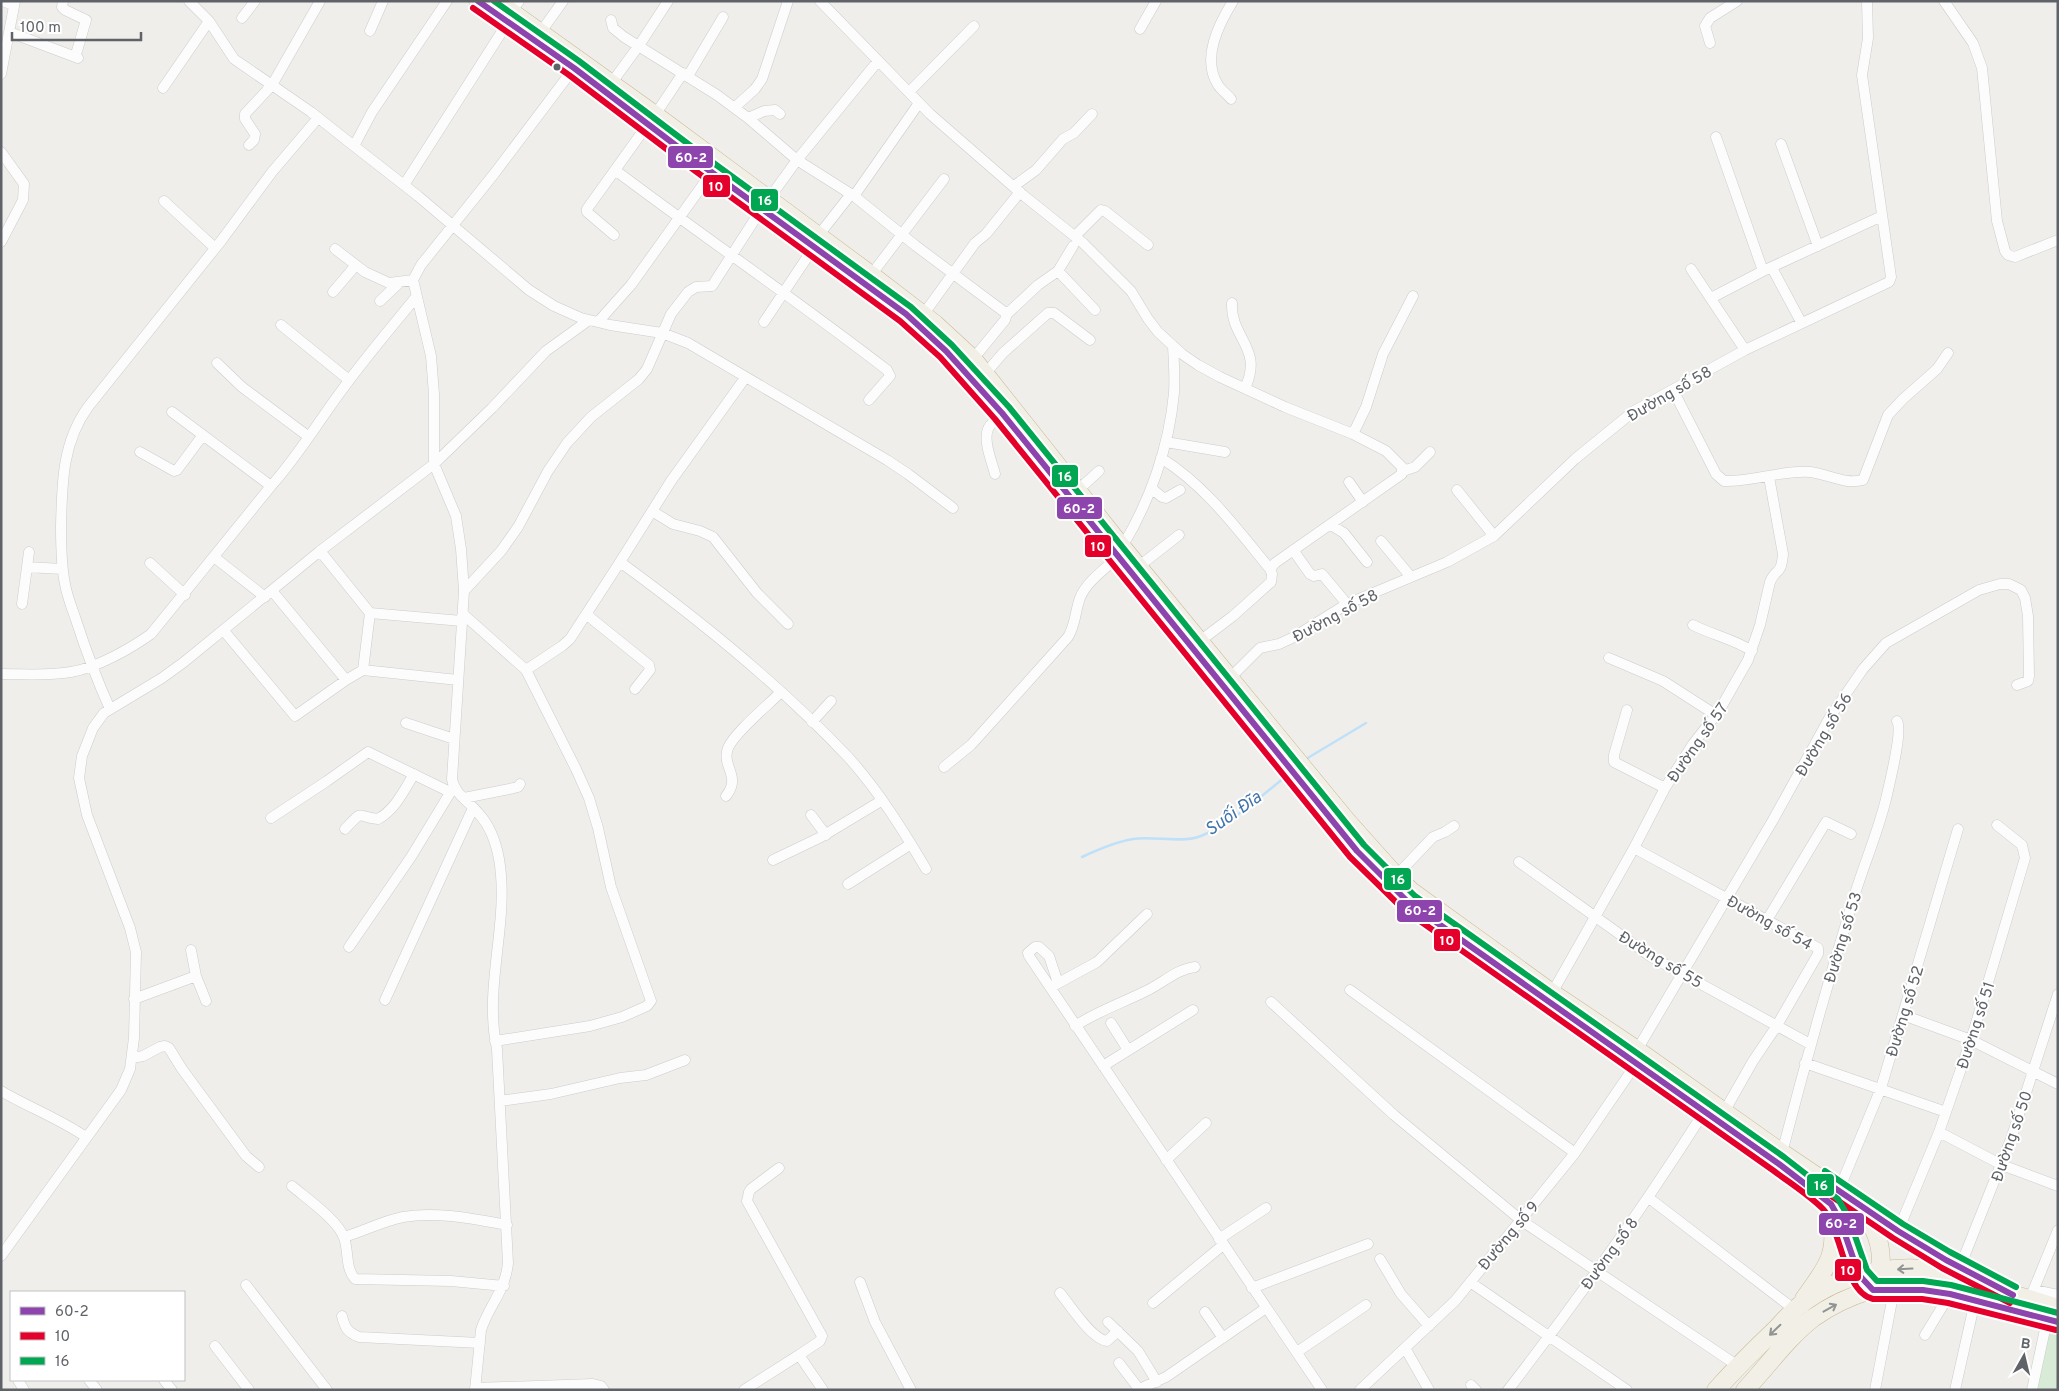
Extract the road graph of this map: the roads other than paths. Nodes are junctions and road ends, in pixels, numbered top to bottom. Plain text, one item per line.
1 (3, 1) edge
2 (62, 1) edge
3 (189, 1) edge
4 (255, 1) edge
5 (320, 1) edge
6 (383, 1) edge
7 (446, 1) edge
8 (478, 1) edge
9 (496, 1) edge
10 (563, 1) edge
11 (668, 1) edge
12 (788, 1) edge
13 (820, 1) edge
14 (1156, 1) edge
15 (1233, 1) edge
16 (1737, 1) edge
17 (1867, 1) edge
18 (1944, 1) edge
19 (14, 3) edge
20 (513, 12) edge
21 (723, 17) dead end
22 (242, 18) dead end
23 (611, 20) dead end
24 (209, 22) junction
25 (974, 26) dead end
26 (1140, 29) dead end
27 (370, 31) dead end
28 (9, 32) junction
29 (540, 33) junction
30 (1710, 43) dead end
31 (639, 46) junction
32 (878, 62) junction
33 (574, 68) junction
34 (1, 74) edge
35 (686, 74) junction
36 (610, 85) junction
37 (272, 86) junction
38 (163, 88) dead end
39 (909, 92) junction
40 (1231, 99) dead end
41 (919, 103) junction
42 (735, 107) junction
43 (780, 114) dead end
44 (1092, 114) dead end
45 (318, 118) junction
46 (748, 118) junction
47 (652, 120) junction
48 (1716, 137) dead end
49 (1781, 144) dead end
50 (249, 145) dead end
51 (354, 146) junction
52 (1, 152) edge
53 (797, 160) junction
54 (615, 170) junction
55 (712, 172) junction
56 (944, 179) dead end
57 (404, 185) junction
58 (1017, 189) junction
59 (853, 195) junction
60 (164, 201) dead end
61 (765, 204) junction
62 (1882, 216) junction
63 (679, 218) junction
64 (452, 224) junction
65 (902, 234) junction
66 (614, 235) dead end
67 (2058, 240) edge
68 (1075, 241) junction
69 (1, 242) edge
70 (816, 242) junction
71 (1148, 245) dead end
72 (1818, 246) junction
73 (215, 248) junction
74 (335, 249) dead end
75 (730, 255) junction
76 (356, 265) junction
77 (1691, 269) dead end
78 (1768, 270) junction
79 (1058, 272) junction
80 (954, 273) junction
81 (871, 275) junction
82 (413, 280) junction
83 (399, 283) junction
84 (333, 292) dead end
85 (783, 292) junction
86 (1413, 296) dead end
87 (416, 297) junction
88 (1711, 298) junction
89 (380, 301) dead end
90 (1232, 303) dead end
91 (1095, 310) dead end
92 (1007, 314) junction
93 (923, 315) junction
94 (594, 321) junction
95 (764, 322) dead end
96 (1801, 322) junction
97 (281, 325) dead end
98 (662, 333) junction
99 (1090, 340) dead end
100 (1173, 347) junction
101 (1745, 350) junction
102 (1948, 353) dead end
103 (973, 359) junction
104 (217, 363) dead end
105 (985, 374) junction
106 (746, 378) junction
107 (350, 380) junction
108 (1245, 388) junction
109 (1673, 390) junction
110 (869, 400) dead end
111 (172, 412) dead end
112 (1002, 413) junction
113 (1353, 434) junction
114 (203, 436) junction
115 (309, 437) junction
116 (1166, 442) junction
117 (140, 452) dead end
118 (1225, 452) dead end
119 (1430, 452) dead end
120 (1161, 458) junction
121 (434, 464) junction
122 (1403, 470) junction
123 (1099, 471) dead end
124 (995, 474) dead end
125 (1769, 477) junction
126 (1349, 482) dead end
127 (271, 486) junction
128 (1151, 488) junction
129 (1180, 490) dead end
130 (1457, 490) dead end
131 (1077, 491) junction
132 (1363, 502) junction
133 (953, 508) dead end
134 (652, 511) junction
135 (1331, 525) junction
136 (1179, 535) dead end
137 (1494, 536) junction
138 (1382, 541) dead end
139 (1293, 550) junction
140 (320, 551) junction
141 (29, 552) dead end
142 (1120, 552) junction
143 (214, 557) junction
144 (620, 562) junction
145 (1367, 562) dead end
146 (150, 563) dead end
147 (27, 567) junction
148 (1138, 567) junction
149 (62, 569) junction
150 (1270, 569) junction
151 (1411, 577) junction
152 (464, 591) junction
153 (184, 595) junction
154 (269, 595) junction
155 (22, 604) dead end
156 (1347, 604) junction
157 (370, 613) junction
158 (587, 615) junction
159 (462, 618) junction
160 (788, 624) dead end
161 (1693, 625) dead end
162 (224, 631) junction
163 (1200, 641) junction
164 (1752, 651) junction
165 (1609, 658) dead end
166 (91, 666) junction
167 (363, 670) junction
168 (526, 670) junction
169 (1, 674) edge
170 (1230, 678) junction
171 (346, 680) junction
172 (458, 680) junction
173 (2017, 685) dead end
174 (634, 689) dead end
175 (781, 692) junction
176 (831, 702) dead end
177 (110, 709) junction
178 (1627, 710) dead end
179 (1716, 715) junction
180 (1897, 721) dead end
181 (812, 722) junction
182 (406, 723) dead end
183 (454, 739) junction
184 (1289, 759) junction
185 (944, 766) dead end
186 (414, 774) junction
187 (1302, 775) junction
188 (520, 784) dead end
189 (1665, 788) junction
190 (452, 790) junction
191 (726, 796) dead end
192 (464, 798) junction
193 (881, 800) junction
194 (474, 808) junction
195 (812, 815) dead end
196 (271, 818) dead end
197 (1997, 825) dead end
198 (1454, 826) dead end
199 (1958, 828) dead end
200 (345, 829) dead end
201 (1851, 834) dead end
202 (826, 835) junction
203 (911, 844) junction
204 (1634, 848) junction
205 (773, 860) dead end
206 (1519, 862) dead end
207 (926, 869) dead end
208 (1396, 876) junction
209 (848, 884) dead end
210 (1727, 898) junction
211 (1148, 914) dead end
212 (1596, 918) junction
213 (1767, 920) junction
214 (349, 947) dead end
215 (192, 950) dead end
216 (1195, 967) dead end
217 (1683, 974) junction
218 (196, 976) junction
219 (1350, 990) dead end
220 (1552, 993) junction
221 (2058, 994) edge
222 (134, 999) junction
223 (385, 1000) dead end
224 (206, 1001) dead end
225 (1271, 1002) dead end
226 (1194, 1010) dead end
227 (1903, 1015) junction
228 (1111, 1023) dead end
229 (1076, 1026) junction
230 (1776, 1027) junction
231 (1971, 1040) junction
232 (495, 1041) junction
233 (1810, 1044) junction
234 (1128, 1050) junction
235 (1637, 1057) junction
236 (132, 1058) junction
237 (685, 1060) dead end
238 (1805, 1063) junction
239 (1103, 1066) junction
240 (2033, 1072) junction
241 (2058, 1084) edge
242 (1881, 1088) junction
243 (1, 1091) edge
244 (500, 1101) junction
245 (1704, 1112) junction
246 (1724, 1112) junction
247 (1946, 1112) junction
248 (1206, 1123) dead end
249 (1939, 1132) junction
250 (86, 1137) junction
251 (1575, 1152) junction
252 (1782, 1153) junction
253 (1166, 1160) junction
254 (2002, 1165) junction
255 (259, 1167) dead end
256 (779, 1168) dead end
257 (292, 1186) dead end
258 (2058, 1186) edge
259 (1832, 1195) junction
260 (1649, 1198) junction
261 (1857, 1203) junction
262 (1266, 1208) dead end
263 (1522, 1221) junction
264 (506, 1225) junction
265 (2058, 1230) edge
266 (1898, 1231) junction
267 (344, 1237) junction
268 (1221, 1242) junction
269 (1368, 1244) dead end
270 (1, 1256) edge
271 (1380, 1259) dead end
272 (1597, 1271) junction
273 (1880, 1271) junction
274 (1958, 1272) junction
275 (1859, 1275) junction
276 (860, 1282) dead end
277 (1470, 1282) junction
278 (246, 1285) dead end
279 (504, 1286) junction
280 (1252, 1288) junction
281 (1873, 1290) junction
282 (1894, 1290) junction
283 (1060, 1293) dead end
284 (1950, 1294) junction
285 (2032, 1295) junction
286 (2058, 1295) edge
287 (1975, 1301) junction
288 (1153, 1303) dead end
289 (1366, 1305) dead end
290 (1266, 1308) junction
291 (1797, 1308) junction
292 (1204, 1312) dead end
293 (342, 1316) dead end
294 (2054, 1317) edge
295 (1108, 1322) dead end
296 (1430, 1326) junction
297 (1118, 1331) junction
298 (1925, 1335) dead end
299 (1549, 1337) junction
300 (1223, 1338) junction
301 (480, 1343) junction
302 (215, 1346) dead end
303 (1406, 1348) junction
304 (1296, 1352) junction
305 (799, 1355) junction
306 (1119, 1363) dead end
307 (1738, 1366) junction
308 (1157, 1385) edge
309 (1750, 1388) edge
310 (475, 1389) edge
311 (1138, 1389) edge
312 (249, 1390) edge
313 (327, 1390) edge
314 (604, 1390) edge
315 (744, 1390) edge
316 (823, 1390) edge
317 (911, 1390) edge
318 (1322, 1390) edge
319 (1360, 1390) edge
320 (1429, 1390) edge
321 (1508, 1390) edge
322 (1627, 1390) edge
323 (1716, 1390) edge
324 (1875, 1390) edge
325 (1955, 1390) edge
326 (2032, 1390) edge

1 - 19 street
2 - 28 street
3 - 24 street
4 - 22 street
5 - 37 street
6 - 27 street
7 - 51 street
8 - 20 highway
9 - 20 highway
10 - 29 street
11 - 31 street
12 - 42 street
13 - 32 street
14 - 26 street
15 - 40 street
16 - 30 street
17 - 62 street, Đường số 58
18 - 67 street
19 - 28 street
20 - 29 highway
20 - 33 highway
20 - 57 street
21 - 35 street
23 - 31 street
24 - 37 street
24 - 38 street
25 - 39 street
28 - 34 street
29 - 36 highway
31 - 35 street
31 - 36 street
32 - 39 street
32 - 53 street
33 - 47 highway
33 - 64 street
35 - 42 street
35 - 47 street
36 - 47 highway
37 - 45 street
37 - 50 street
39 - 41 street
41 - 58 street
41 - 59 street
42 - 46 street
43 - 46 street
44 - 58 street
45 - 51 street
45 - 73 street
46 - 53 street
47 - 54 street
47 - 55 highway
47 - 61 highway
48 - 78 street
49 - 72 street
51 - 57 street
52 - 69 street
53 - 59 street
53 - 61 street
54 - 63 street
54 - 66 street
55 - 61 highway
55 - 63 street
56 - 65 street
57 - 64 street
58 - 68 street
58 - 80 street
59 - 65 street
59 - 70 street
60 - 73 street
61 - 70 highway
61 - 75 street
62 - 72 street
62 - 96 street, Đường số 58
63 - 75 street
63 - 94 street
64 - 82 street
64 - 94 street
65 - 80 street
65 - 81 street
68 - 71 street
68 - 79 street
68 - 100 street
70 - 81 highway
70 - 85 street
70 - 112 highway
72 - 78 street
73 - 149 street
74 - 76 street
75 - 85 street
75 - 98 street
76 - 83 street
76 - 84 street
77 - 88 street
78 - 88 street
78 - 96 street
79 - 91 street
79 - 92 street
80 - 92 street
80 - 93 street
81 - 93 highway
82 - 83 street
82 - 87 street
83 - 89 street
85 - 95 street
85 - 110 street
86 - 113 street
87 - 107 street
87 - 121 street
88 - 101 street
90 - 108 street
92 - 103 street
93 - 103 highway
94 - 98 street
94 - 121 street
96 - 101 street, Đường số 58
97 - 107 street
98 - 106 street
98 - 152 street
99 - 105 street
100 - 108 street
100 - 116 street
101 - 109 street, Đường số 58
102 - 125 street
103 - 105 highway
104 - 115 street
105 - 131 highway
106 - 133 street
106 - 134 street
107 - 115 street
108 - 113 street
109 - 125 street
109 - 137 street, Đường số 58
111 - 114 street
112 - 124 street
112 - 142 highway
113 - 122 street
114 - 117 street
114 - 127 street
115 - 127 street
116 - 118 street
116 - 120 street
119 - 122 street
120 - 128 street
120 - 150 street
121 - 140 street
121 - 152 street
122 - 132 street
123 - 131 street
125 - 164 street, Đường số 57
126 - 132 street
127 - 143 street
128 - 129 street
128 - 142 street
130 - 137 street
131 - 142 highway
132 - 135 street
134 - 144 street
134 - 160 street
135 - 139 street
135 - 145 street
136 - 148 street
137 - 151 street, Đường số 58
138 - 151 street
139 - 150 street
139 - 156 street
140 - 154 street
140 - 157 street
141 - 147 street
142 - 148 highway
142 - 184 highway
142 - 185 street
143 - 153 street
143 - 154 street
144 - 158 street
144 - 175 street
146 - 153 street
147 - 149 street
147 - 155 street
148 - 163 highway
149 - 166 street
150 - 163 street
151 - 156 street, Đường số 58
152 - 159 street
153 - 166 street
154 - 162 street
154 - 171 street
156 - 170 street, Đường số 58
157 - 159 street
157 - 167 street
158 - 168 street
158 - 174 street
159 - 168 street
159 - 172 street
161 - 164 street
162 - 171 street
162 - 177 street
163 - 170 highway
164 - 179 street, Đường số 57
165 - 179 street
166 - 169 street
166 - 177 street
167 - 171 street
167 - 172 street
168 - 232 street
170 - 184 highway
172 - 183 street
173 - 210 street, Đường số 56
175 - 181 street
175 - 191 street
176 - 181 street
177 - 222 street
178 - 189 street
179 - 189 street, Đường số 57
180 - 233 street, Đường số 53
181 - 193 street
182 - 183 street
183 - 190 street
184 - 187 highway
186 - 190 street
186 - 196 street
186 - 200 street
187 - 208 highway
187 - 235 highway
188 - 192 street
189 - 204 street, Đường số 57
190 - 192 street
190 - 214 street
192 - 194 street
193 - 202 street
193 - 203 street
194 - 223 street
194 - 232 street
195 - 202 street
197 - 231 street, Đường số 51
198 - 208 street
199 - 227 street, Đường số 52
201 - 213 street
202 - 205 street
203 - 207 street
203 - 209 street
204 - 210 street, Đường số 54
204 - 212 street, Đường số 57
206 - 212 street, Đường số 55
208 - 220 highway
210 - 213 street, Đường số 54
210 - 217 street, Đường số 56
211 - 229 street
212 - 217 street, Đường số 55
212 - 220 street, Đường số 57
213 - 230 street, Đường số 54
215 - 218 street
216 - 229 street
217 - 230 street, Đường số 55
217 - 235 street, Đường số 56
218 - 222 street
218 - 224 street
219 - 251 street
220 - 235 highway
221 - 240 street, Đường số 50
222 - 236 street
225 - 263 street
226 - 234 street
227 - 231 street
227 - 242 street, Đường số 52
228 - 234 street
229 - 239 street
230 - 233 street, Đường số 55
230 - 246 street, Đường số 54
231 - 240 street
231 - 247 street, Đường số 51
232 - 244 street
233 - 238 street, Đường số 53
234 - 239 street
235 - 245 highway
235 - 246 highway
235 - 251 street, Đường số 9
236 - 250 street
236 - 255 street
237 - 244 street
238 - 242 street
238 - 252 street, Đường số 53
239 - 253 street
240 - 241 street
240 - 254 street, Đường số 50
242 - 247 street
242 - 259 street, Đường số 52
243 - 250 street
244 - 264 street
245 - 259 highway
245 - 260 street, Đường số 8
246 - 252 highway
247 - 249 street, Đường số 51
248 - 253 street
249 - 254 street
249 - 266 street, Đường số 51
250 - 270 street
251 - 263 street, Đường số 9
252 - 259 highway
253 - 268 street
254 - 258 street
254 - 274 street, Đường số 50
256 - 305 street
257 - 267 street
259 - 261 highway
259 - 275 highway
259 - 291 highway
260 - 272 street, Đường số 8
260 - 291 street
261 - 266 highway
261 - 273 highway
262 - 268 street
263 - 272 street
263 - 277 street, Đường số 9
264 - 267 street
264 - 279 street
265 - 285 street
266 - 274 highway
267 - 279 street
268 - 280 street
268 - 288 street
269 - 280 street
271 - 296 street
272 - 299 street, Đường số 8
272 - 307 street
274 -> 273 highway
273 - 275 highway
273 - 281 highway
274 - 285 highway
275 - 281 highway
275 - 291 highway
276 - 317 street
277 - 296 street, Đường số 9
277 - 299 street
278 - 313 street
279 - 301 street
280 - 290 street
281 - 282 highway
309 -> 281 highway
282 - 284 highway
282 - 324 street
283 - 297 street
284 - 287 highway
284 - 298 street
285 - 286 street
285 - 294 highway
287 - 294 highway
287 - 325 street
289 - 304 street
290 - 300 street
290 - 304 street
291 -> 307 highway
292 - 300 street
293 - 301 street
294 - 326 street
295 - 297 street
296 - 303 street, Đường số 9
297 - 308 street
299 - 321 street, Đường số 8
299 - 322 street
300 - 308 street
301 - 310 street
302 - 312 street
303 - 319 street, Đường số 9
303 - 320 street
304 - 318 street
305 - 315 street
305 - 316 street
306 - 311 street
307 - 323 highway
308 - 311 street
310 - 314 street

